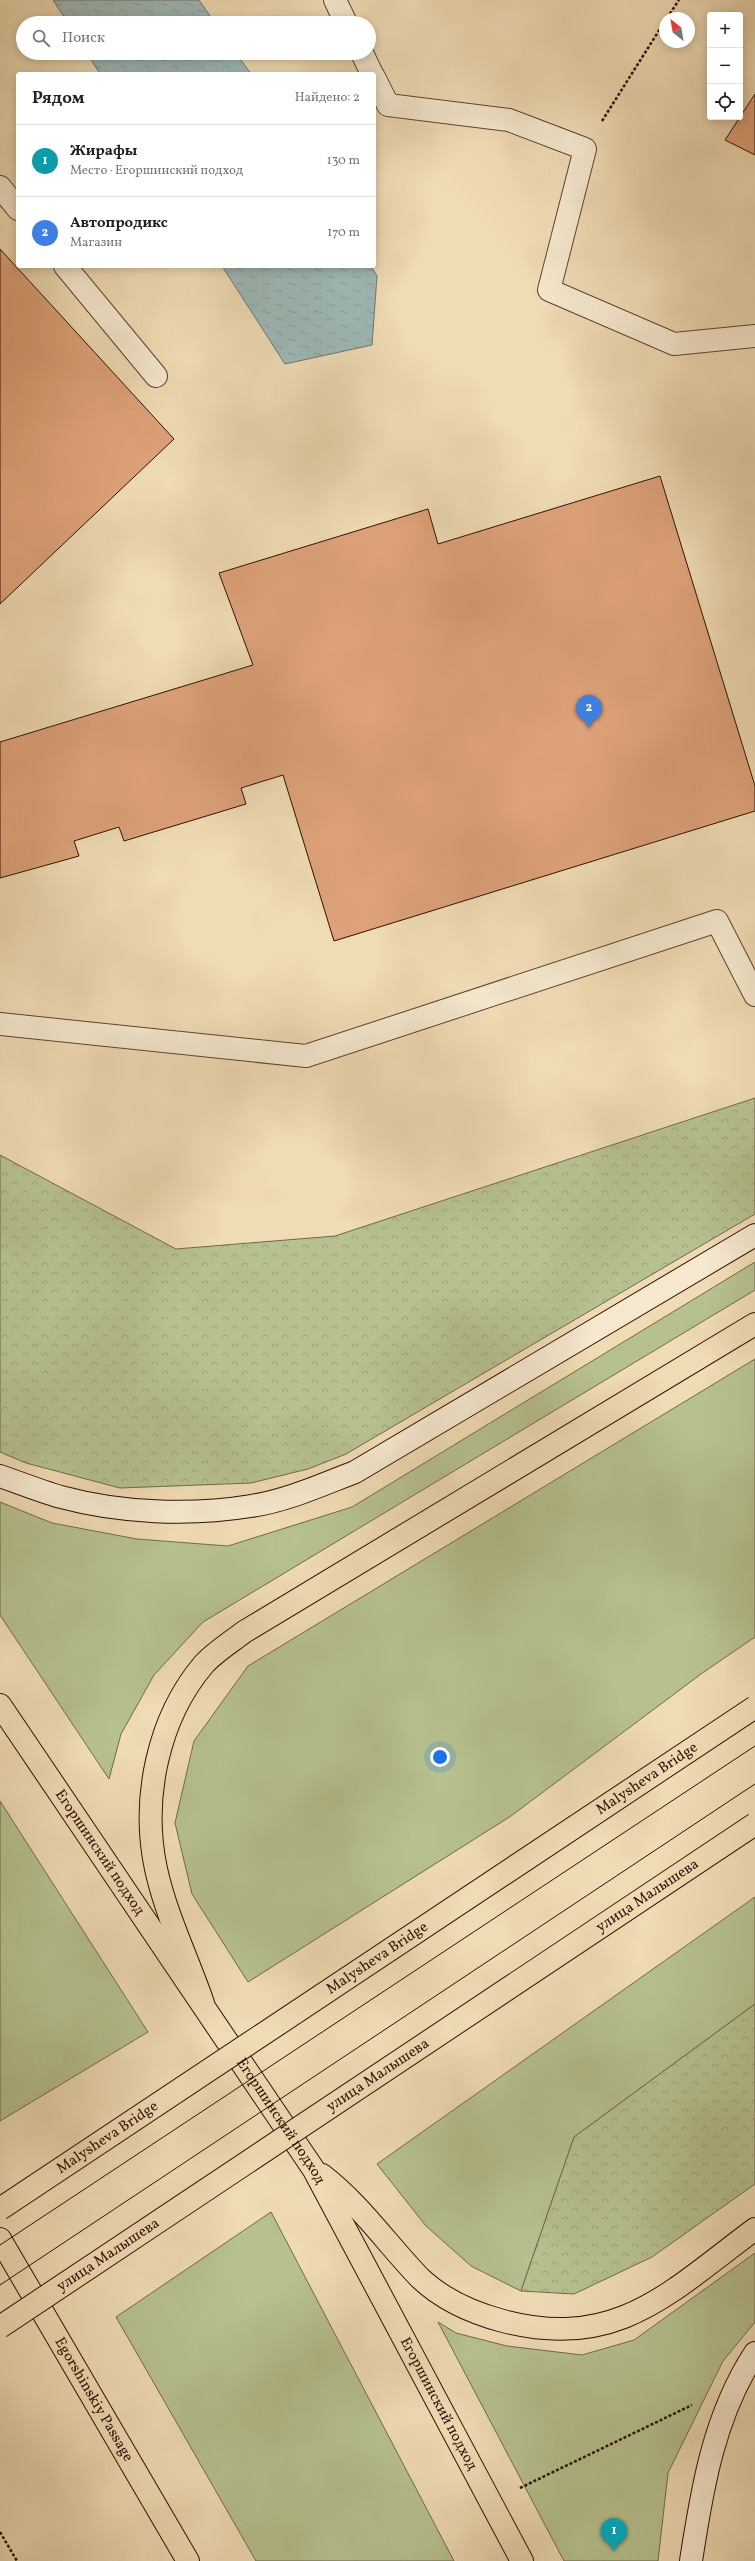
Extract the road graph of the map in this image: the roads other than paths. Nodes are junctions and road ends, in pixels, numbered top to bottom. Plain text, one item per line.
1 (335, 0) edge
2 (343, 16) edge
3 (365, 60) edge
4 (371, 72) edge
5 (376, 81) edge
6 (0, 187) edge
7 (16, 206) edge
8 (68, 268) edge
9 (755, 336) edge
10 (156, 376) dead end
11 (755, 994) edge
12 (0, 1024) edge
13 (755, 1235) edge
14 (755, 1324) edge
15 (0, 1476) edge
16 (0, 1705) edge
17 (755, 1707) edge
18 (755, 1824) edge
19 (203, 2003) junction
20 (314, 2170) junction
21 (0, 2209) edge
22 (755, 2229) edge
23 (0, 2239) edge
24 (0, 2327) edge
25 (755, 2353) edge
26 (188, 2561) edge
27 (522, 2561) edge
28 (691, 2561) edge

1 - 2 main road
3 - 4 main road
5 - 9 main road
6 - 7 main road
8 - 10 main road
11 - 12 main road
13 - 15 main road
14 - 19 main road
16 - 19 main road, Егоршинский подход
17 - 21 main road, Malysheva Bridge, bridge
18 - 24 main road, улица Малышева, bridge
19 - 20 main road, Егоршинский подход
20 - 22 main road
20 - 27 main road, Егоршинский подход
23 - 26 main road, Egorshinskiy Passage
25 - 28 main road

